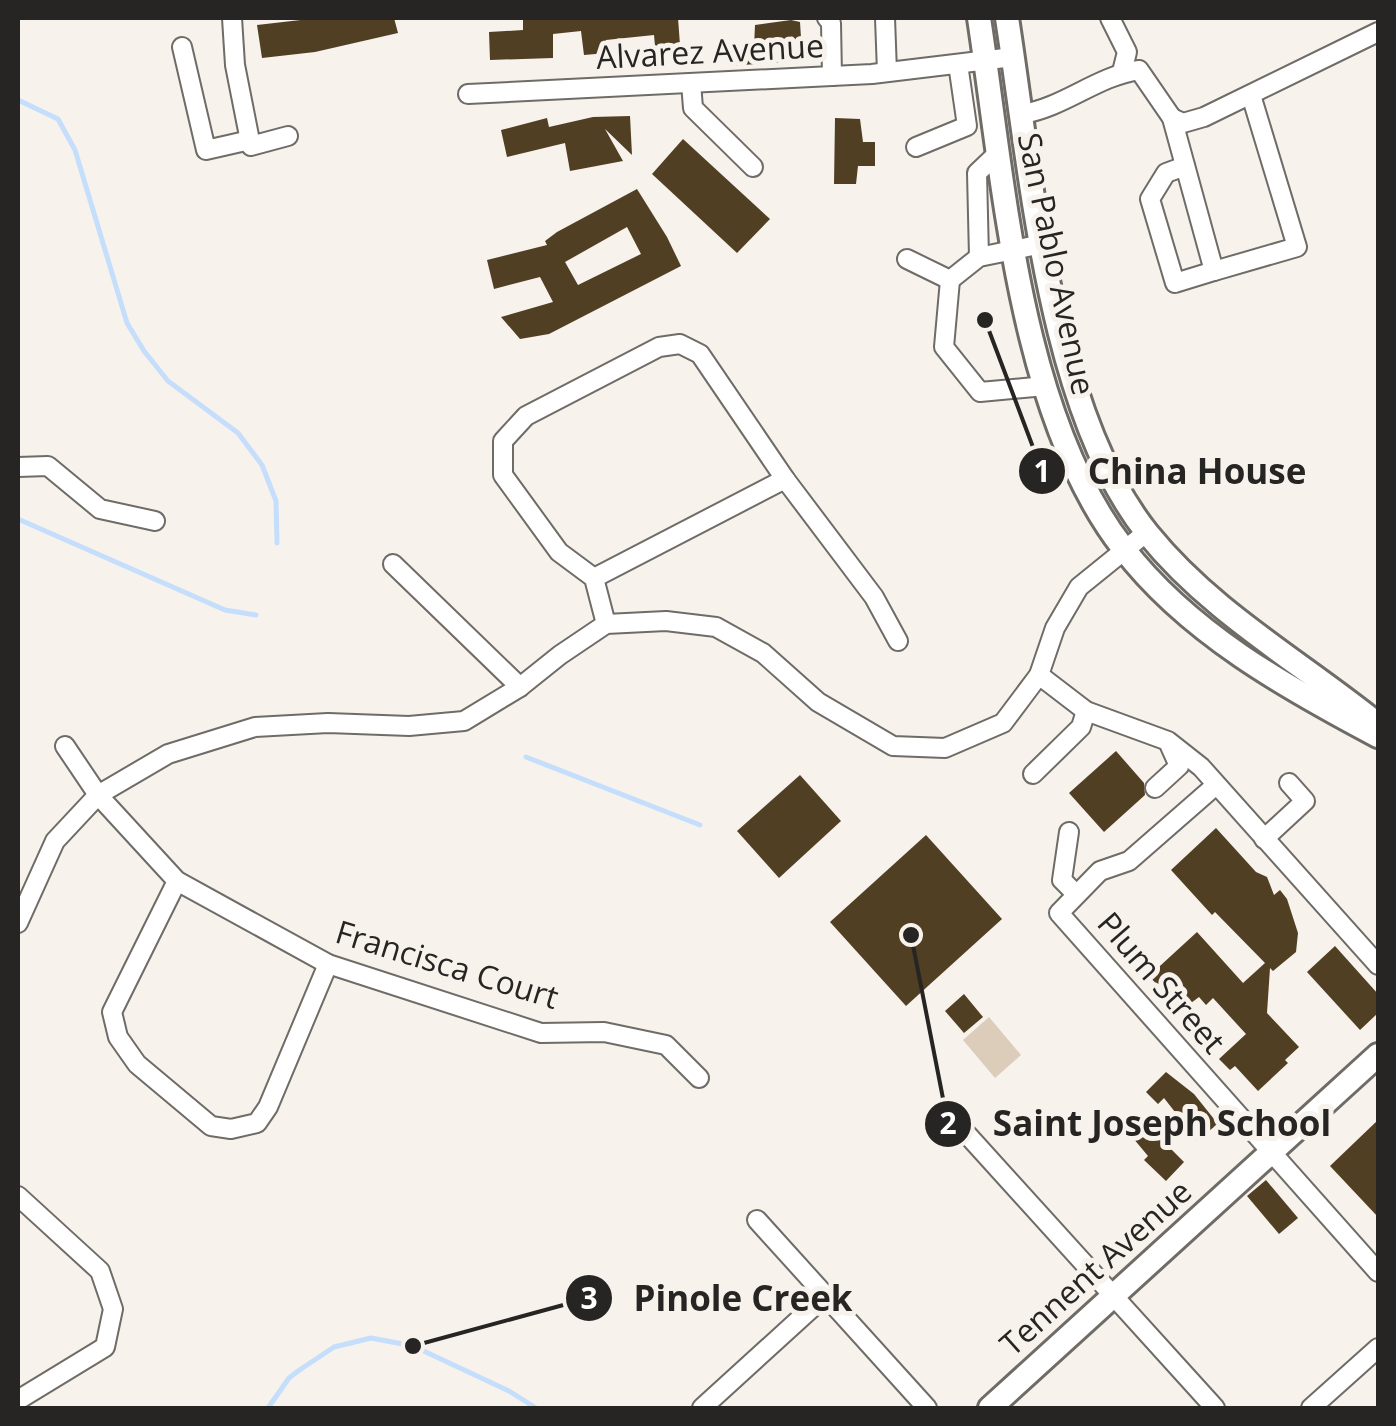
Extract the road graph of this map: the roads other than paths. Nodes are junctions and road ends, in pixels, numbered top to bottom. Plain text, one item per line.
1 (232, 18) edge
2 (827, 18) edge
3 (885, 18) edge
4 (979, 18) edge
5 (1007, 18) edge
6 (1110, 18) edge
7 (1378, 32) edge
8 (182, 48) dead end
9 (1013, 57) junction
10 (985, 60) junction
11 (958, 64) junction
12 (887, 72) junction
13 (1122, 72) junction
14 (832, 76) junction
15 (691, 83) junction
16 (468, 94) dead end
17 (1251, 96) junction
18 (1022, 114) junction
19 (1172, 118) junction
20 (288, 136) dead end
21 (251, 142) junction
22 (916, 147) dead end
23 (998, 154) junction
24 (1184, 166) junction
25 (752, 167) dead end
26 (1042, 244) junction
27 (1014, 250) junction
28 (979, 257) junction
29 (907, 259) dead end
30 (1214, 272) junction
31 (950, 280) junction
32 (1045, 386) junction
33 (18, 466) edge
34 (785, 479) junction
35 (155, 520) dead end
36 (1146, 532) junction
37 (1123, 548) junction
38 (393, 564) dead end
39 (594, 578) junction
40 (606, 624) junction
41 (898, 641) dead end
42 (1039, 675) junction
43 (520, 687) junction
44 (1086, 712) junction
45 (1378, 726) edge
46 (1378, 736) edge
47 (1168, 741) junction
48 (65, 746) dead end
49 (1033, 774) dead end
50 (1289, 782) dead end
51 (1216, 785) junction
52 (1155, 788) dead end
53 (98, 795) junction
54 (1068, 832) dead end
55 (1264, 839) junction
56 (177, 881) junction
57 (1075, 893) junction
58 (18, 923) edge
59 (328, 964) junction
60 (1378, 964) edge
61 (1378, 1056) edge
62 (699, 1078) dead end
63 (945, 1110) dead end
64 (1270, 1154) junction
65 (18, 1196) edge
66 (757, 1220) dead end
67 (1378, 1272) edge
68 (826, 1295) junction
69 (1112, 1296) junction
70 (1378, 1348) edge
71 (18, 1400) edge
72 (702, 1408) edge
73 (928, 1408) edge
74 (990, 1408) edge
75 (1215, 1408) edge
76 (1310, 1408) edge

1 - 21 street
2 - 14 street
3 - 12 street
4 - 10 main road, San Pablo Avenue
5 - 9 main road, San Pablo Avenue
6 - 13 street
7 - 17 street
8 - 21 street
9 - 10 street, Alvarez Avenue
9 - 18 main road, San Pablo Avenue
10 - 11 street, Alvarez Avenue
10 - 23 main road, San Pablo Avenue
11 - 12 street, Alvarez Avenue
11 - 22 street
12 - 14 street, Alvarez Avenue
13 - 18 street
13 - 19 street
14 - 15 street, Alvarez Avenue
15 - 16 street, Alvarez Avenue
15 - 25 street
17 - 19 street
17 - 30 street
18 - 26 main road, San Pablo Avenue
19 - 24 street
20 - 21 street
23 - 27 main road, San Pablo Avenue
23 - 28 street
24 - 30 street
24 - 30 street
26 - 27 street
26 - 36 main road, San Pablo Avenue
27 - 28 street
27 - 32 main road, San Pablo Avenue
28 - 31 street
29 - 31 street
31 - 32 street
32 - 37 main road, San Pablo Avenue
33 - 35 street
34 - 39 street
34 - 39 street
34 - 41 street
36 - 37 street
36 - 45 main road, San Pablo Avenue
37 - 42 street
37 - 46 main road, San Pablo Avenue
38 - 43 street
39 - 40 street
40 - 42 street
40 - 43 street
42 - 44 street
43 - 53 street
44 - 47 street
44 - 49 street
47 - 51 street
47 - 52 street
48 - 53 street, Francisca Court
50 - 55 street
51 - 55 street
51 - 57 street
53 - 56 street, Francisca Court
53 - 58 street
54 - 57 street
55 - 60 street
56 - 59 street, Francisca Court
56 - 59 street
57 - 64 street, Plum Street
59 - 62 street, Francisca Court
61 - 64 main road, Tennent Avenue
63 - 69 street
64 - 67 street, Plum Street
64 - 69 main road, Tennent Avenue
65 - 71 street
66 - 68 street
68 - 72 street
68 - 73 street
69 - 74 main road, Tennent Avenue
69 - 75 street
70 - 76 street

